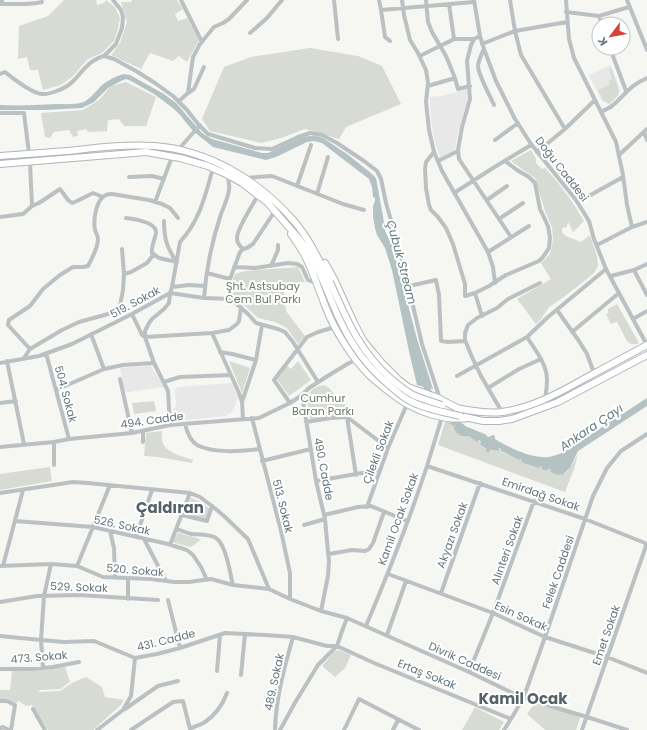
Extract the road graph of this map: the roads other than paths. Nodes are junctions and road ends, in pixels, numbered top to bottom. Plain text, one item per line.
1 (113, 0) edge
2 (181, 0) edge
3 (247, 0) edge
4 (282, 0) edge
5 (334, 0) edge
6 (379, 0) edge
7 (402, 0) edge
8 (426, 0) edge
9 (510, 0) edge
10 (566, 0) edge
11 (627, 0) edge
12 (43, 1) edge
13 (474, 1) edge
14 (1, 3) edge
15 (449, 4) junction
16 (427, 6) junction
17 (403, 7) junction
18 (629, 7) junction
19 (381, 10) junction
20 (566, 12) junction
21 (599, 16) joint
22 (567, 22) junction
23 (515, 31) junction
24 (250, 32) dead end
25 (480, 36) junction
26 (338, 39) dead end
27 (454, 39) junction
28 (474, 39) junction
29 (390, 41) dead end
30 (202, 42) junction
31 (482, 44) junction
32 (441, 46) junction
33 (484, 49) junction
34 (647, 50) edge
35 (104, 56) junction
36 (420, 56) junction
37 (613, 56) edge
38 (204, 67) dead end
39 (0, 74) edge
40 (455, 78) junction
41 (647, 78) edge
42 (428, 86) junction
43 (470, 86) junction
44 (626, 91) junction
45 (188, 93) junction
46 (595, 100) junction
47 (179, 101) junction
48 (494, 105) dead end
49 (601, 112) junction
50 (0, 113) edge
51 (518, 123) junction
52 (199, 127) junction
53 (565, 129) junction
54 (645, 130) edge
55 (495, 140) dead end
56 (647, 140) edge
57 (311, 145) dead end
58 (531, 145) junction
59 (178, 150) junction
60 (458, 151) junction
61 (434, 152) junction
62 (537, 152) junction
63 (29, 154) junction
64 (0, 155) edge
65 (619, 155) junction
66 (172, 157) junction
67 (328, 157) dead end
68 (438, 161) junction
69 (505, 161) junction
70 (30, 162) junction
71 (0, 164) edge
72 (213, 168) junction
73 (228, 175) junction
74 (129, 177) dead end
75 (623, 177) junction
76 (245, 178) junction
77 (164, 179) junction
78 (474, 180) junction
79 (297, 186) junction
80 (507, 186) dead end
81 (454, 193) junction
82 (318, 194) junction
83 (258, 196) junction
84 (103, 197) junction
85 (587, 197) dead end
86 (486, 200) junction
87 (155, 202) junction
88 (523, 203) dead end
89 (32, 206) junction
90 (364, 210) dead end
91 (275, 211) junction
92 (0, 217) edge
93 (126, 218) dead end
94 (178, 218) dead end
95 (499, 219) junction
96 (283, 220) junction
97 (164, 221) dead end
98 (294, 221) junction
99 (647, 222) edge
100 (529, 226) dead end
101 (632, 227) junction
102 (511, 237) junction
103 (278, 245) dead end
104 (597, 245) junction
105 (242, 248) junction
106 (122, 249) dead end
107 (488, 252) junction
108 (154, 254) junction
109 (177, 262) junction
110 (647, 264) edge
111 (271, 266) junction
112 (234, 267) junction
113 (606, 269) junction
114 (634, 270) junction
115 (207, 273) junction
116 (124, 274) junction
117 (611, 276) junction
118 (317, 283) junction
119 (327, 283) junction
120 (495, 283) junction
121 (540, 283) dead end
122 (205, 286) junction
123 (409, 286) junction
124 (172, 287) junction
125 (170, 293) junction
126 (475, 293) junction
127 (619, 293) junction
128 (647, 295) edge
129 (204, 298) junction
130 (241, 307) junction
131 (557, 310) junction
132 (647, 311) edge
133 (132, 314) junction
134 (482, 316) junction
135 (633, 319) junction
136 (262, 325) junction
137 (335, 327) junction
138 (359, 331) junction
139 (572, 332) junction
140 (212, 333) junction
141 (91, 334) junction
142 (145, 337) junction
143 (527, 337) junction
144 (343, 340) junction
145 (465, 341) junction
146 (647, 345) edge
147 (30, 349) junction
148 (298, 349) junction
149 (369, 349) junction
150 (220, 352) junction
151 (46, 353) junction
152 (647, 355) edge
153 (24, 358) junction
154 (541, 359) junction
155 (256, 360) junction
156 (356, 360) junction
157 (8, 361) junction
158 (381, 362) junction
159 (0, 363) edge
160 (154, 363) junction
161 (476, 365) junction
162 (104, 369) junction
163 (367, 373) junction
164 (594, 373) junction
165 (231, 376) junction
166 (457, 376) dead end
167 (120, 379) dead end
168 (164, 382) junction
169 (318, 382) junction
170 (488, 388) junction
171 (56, 390) junction
172 (302, 395) junction
173 (545, 399) junction
174 (16, 401) junction
175 (439, 401) junction
176 (242, 402) junction
177 (0, 403) edge
178 (290, 403) junction
179 (407, 404) junction
180 (502, 412) junction
181 (346, 417) junction
182 (444, 417) junction
183 (460, 417) junction
184 (252, 418) junction
185 (243, 419) junction
186 (306, 422) junction
187 (185, 424) junction
188 (170, 425) junction
189 (143, 431) junction
190 (132, 433) junction
191 (647, 434) edge
192 (493, 437) dead end
193 (69, 439) junction
194 (54, 442) junction
195 (143, 442) dead end
196 (24, 444) junction
197 (0, 447) edge
198 (388, 448) junction
199 (260, 449) junction
200 (311, 449) junction
201 (488, 450) dead end
202 (262, 461) junction
203 (54, 465) dead end
204 (427, 466) junction
205 (379, 470) junction
206 (356, 474) junction
207 (316, 481) junction
208 (480, 483) junction
209 (110, 485) junction
210 (23, 490) junction
211 (152, 490) junction
212 (0, 493) edge
213 (190, 493) junction
214 (534, 501) junction
215 (212, 506) junction
216 (367, 507) junction
217 (384, 512) junction
218 (182, 515) junction
219 (324, 517) junction
220 (585, 518) junction
221 (15, 521) junction
222 (407, 521) junction
223 (304, 525) dead end
224 (93, 527) junction
225 (176, 529) junction
226 (110, 531) junction
227 (136, 537) junction
228 (144, 538) junction
229 (170, 545) junction
230 (646, 546) joint
231 (328, 554) junction
232 (51, 564) junction
233 (1, 566) edge
234 (77, 566) junction
235 (388, 574) junction
236 (115, 577) junction
237 (128, 578) junction
238 (207, 580) junction
239 (166, 581) junction
240 (406, 581) junction
241 (233, 585) junction
242 (269, 589) junction
243 (440, 593) junction
244 (44, 596) junction
245 (128, 598) junction
246 (290, 599) junction
247 (158, 600) dead end
248 (168, 600) dead end
249 (0, 602) edge
250 (321, 610) junction
251 (493, 613) junction
252 (347, 618) junction
253 (366, 626) junction
254 (245, 634) junction
255 (220, 635) junction
256 (0, 636) edge
257 (387, 636) junction
258 (293, 637) junction
259 (545, 637) junction
260 (41, 640) junction
261 (337, 646) junction
262 (180, 648) junction
263 (607, 657) junction
264 (135, 658) junction
265 (79, 662) dead end
266 (43, 668) junction
267 (0, 669) edge
268 (217, 671) dead end
269 (469, 672) junction
270 (647, 673) edge
271 (241, 675) dead end
272 (178, 681) dead end
273 (227, 694) dead end
274 (523, 698) junction
275 (0, 701) edge
276 (33, 709) dead end
277 (123, 710) junction
278 (587, 717) junction
279 (511, 719) junction
280 (398, 720) junction
281 (0, 728) edge
282 (10, 730) edge
283 (46, 730) edge
284 (97, 730) edge
285 (131, 730) edge
286 (275, 730) edge
287 (280, 730) edge
288 (344, 730) edge
289 (393, 730) edge
290 (419, 730) edge
291 (504, 730) edge
292 (582, 730) edge
293 (627, 730) edge

1 - 35 street
2 - 30 street
3 - 30 street
4 - 24 street
5 - 26 street
6 - 19 street
7 - 17 street
8 - 16 street
9 - 23 street
10 - 20 street
11 - 18 street
12 - 14 street
13 - 15 street
13 - 25 street, Doğu Caddesi
15 - 16 street
15 - 27 street
16 - 17 street
16 - 32 street
17 - 19 street
17 - 36 street
18 - 21 street
18 - 34 street
19 - 29 street
20 - 21 street
20 - 22 street
22 - 23 street
22 - 46 street
23 - 31 street
23 - 53 street
25 - 28 street
25 - 31 street, Doğu Caddesi
27 - 28 street
27 - 32 street
28 - 43 street
30 - 45 street
31 - 33 street, Doğu Caddesi
32 - 36 street
32 - 40 street
33 - 48 street
33 - 51 street, Doğu Caddesi
35 - 39 street
35 - 47 street
36 - 42 street
37 - 44 street
38 - 45 street
40 - 42 street
40 - 43 street
41 - 44 street
42 - 61 street
43 - 60 street
44 - 49 street
45 - 47 street
46 - 49 street
46 - 53 street
47 - 52 street
49 - 65 street
50 - 63 street
51 - 55 street
51 - 58 street, Doğu Caddesi
52 - 59 street
52 - 123 street
53 - 62 street
54 - 56 street
54 - 65 street
57 - 79 street
58 - 62 street, Doğu Caddesi
58 - 69 street
59 - 63 highway
59 - 76 highway
60 - 68 street
60 - 78 street
61 - 68 street
61 - 126 street
62 - 104 street, Doğu Caddesi
63 - 64 highway
65 - 75 street
66 - 70 highway
66 - 72 highway
66 - 77 street
67 - 82 street
68 - 81 street
69 - 78 street
69 - 120 street
70 - 71 highway
70 - 89 street
72 - 73 highway
72 - 109 street
73 - 83 highway
73 - 115 street
74 - 77 street
75 - 85 street
75 - 101 street
76 - 79 street
76 - 98 highway
77 - 87 street
78 - 81 street
78 - 86 street
79 - 82 street
80 - 86 street
81 - 107 street
82 - 90 street
83 - 91 highway
83 - 105 street
84 - 87 street
84 - 89 street
84 - 147 street
86 - 95 street
87 - 94 street
88 - 95 street
89 - 92 street
91 - 96 highway
91 - 105 street
93 - 108 street
95 - 102 street
96 - 118 highway
96 - 119 highway
97 - 109 street
98 - 119 highway
98 - 138 highway
99 - 101 street
100 - 102 street
101 - 104 street
102 - 107 street
103 - 111 street
104 - 113 street, Doğu Caddesi
105 - 112 street
106 - 116 street
107 - 120 street
108 - 109 street
108 - 116 street
109 - 124 street
110 - 114 street
111 - 112 street
111 - 118 street
112 - 115 street
113 - 117 street, Doğu Caddesi
113 - 131 street
114 - 117 street
114 - 128 street
115 - 122 street
116 - 147 street
117 - 127 street, Doğu Caddesi
118 - 137 highway
119 - 175 highway, bridge
119 - 183 highway, bridge
120 - 126 street
121 - 134 street
122 - 124 street
122 - 129 street
123 - 145 street
123 - 175 street
124 - 125 street
125 - 129 street, 519. Sokak
125 - 133 street, 519. Sokak
125 - 142 street
126 - 134 street
127 - 135 street, Doğu Caddesi
127 - 139 street
129 - 130 street, 519. Sokak
130 - 136 street, 519. Sokak
130 - 140 street
131 - 139 street
131 - 143 street
132 - 135 street
133 - 141 street, 519. Sokak
133 - 142 street
134 - 145 street
135 - 146 street, Doğu Caddesi
136 - 148 street, 519. Sokak
136 - 155 street
137 - 144 highway
137 - 148 street
138 - 144 highway
138 - 149 highway
139 - 164 street
140 - 142 street
140 - 150 street
141 - 151 street, 519. Sokak
141 - 162 street
142 - 160 street
143 - 154 street
143 - 161 street
144 - 156 highway
145 - 161 street
146 - 164 highway
147 - 153 street
148 - 169 street, 519. Sokak
148 - 178 street
149 - 156 highway
149 - 156 highway
149 - 158 highway
150 - 155 street
150 - 165 street
151 - 153 street, 519. Sokak
151 - 171 street, 504. Sokak
152 - 183 highway
153 - 157 street, 519. Sokak
154 - 170 street
154 - 173 street
155 - 176 street
156 - 163 highway
156 - 169 street
157 - 159 street, 519. Sokak
157 - 174 street
158 - 163 highway
158 - 175 highway
160 - 162 street
160 - 168 street
161 - 166 street
161 - 170 street
162 - 171 street
163 - 179 highway
164 - 173 highway
165 - 168 street
165 - 176 street
167 - 190 street
168 - 188 street
169 - 172 street
170 - 180 street
171 - 193 street, 504. Sokak
172 - 178 street, 494. Cadde
172 - 186 street, 490. Cadde
173 - 180 highway
174 - 177 street
174 - 196 street
175 - 180 highway
176 - 185 street
178 - 184 street, 494. Cadde
179 - 182 highway
179 - 198 street, Çilekli Sokak
181 - 186 street
181 - 198 street
181 - 206 street
182 - 183 highway
182 - 204 street, Kamil Ocak Sokak
184 - 185 street, 494. Cadde
184 - 199 street, 513. Sokak
185 - 187 street, 494. Cadde
186 - 200 street, 490. Cadde
187 - 188 street, 494. Cadde
187 - 199 street
188 - 189 street, 494. Cadde
189 - 190 street, 494. Cadde
189 - 195 street
190 - 193 street, 494. Cadde
191 - 220 street, Felek Caddesi
192 - 201 street
193 - 194 street, 494. Cadde
194 - 196 street, 494. Cadde
194 - 203 street
196 - 197 street, 494. Cadde
198 - 205 street, Çilekli Sokak
199 - 202 street, 513. Sokak
200 - 202 street
200 - 207 street, 490. Cadde
202 - 246 street, 513. Sokak
204 - 208 street, Emirdağ Sokak
204 - 222 street, Kamil Ocak Sokak
205 - 206 street
205 - 216 street, Çilekli Sokak
206 - 207 street
207 - 219 street, 490. Cadde
208 - 214 street, Emirdağ Sokak
208 - 243 street, Akyazı Sokak
209 - 210 street
209 - 211 street
209 - 224 street
210 - 212 street
210 - 221 street
211 - 213 street
211 - 227 street
213 - 215 street
213 - 218 street
214 - 220 street, Emirdağ Sokak
214 - 251 street, Alınteri Sokak
215 - 218 street
215 - 242 street
216 - 217 street
216 - 219 street
217 - 222 street
217 - 231 street
218 - 225 street
219 - 223 street
219 - 231 street, 490. Cadde
220 - 230 street, Emirdağ Sokak
220 - 259 street, Felek Caddesi
221 - 224 street, 526. Sokak
221 - 233 street
222 - 235 street, Kamil Ocak Sokak
224 - 226 street, 526. Sokak
224 - 234 street
225 - 229 street
225 - 241 street
226 - 227 street, 526. Sokak
226 - 236 street
227 - 228 street, 526. Sokak
228 - 229 street, 526. Sokak
228 - 239 street
229 - 238 street, 526. Sokak
230 - 263 street, Emet Sokak
231 - 250 street, 490. Cadde
232 - 233 street, 520. Sokak
232 - 234 street, 520. Sokak
232 - 244 street
234 - 236 street, 520. Sokak
235 - 240 street, Esin Sokak
235 - 253 street, Kamil Ocak Sokak
236 - 237 street, 520. Sokak
237 - 239 street, 520. Sokak
237 - 245 street
238 - 239 street, 520. Sokak
238 - 241 street, 520. Sokak
240 - 243 street, Esin Sokak
240 - 257 street
241 - 242 street, 520. Sokak
242 - 246 street, 520. Sokak
243 - 251 street, Esin Sokak
244 - 245 street, 529. Sokak
244 - 249 street, 529. Sokak
244 - 260 street
245 - 247 street, 529. Sokak
246 - 250 street, Divrik Caddesi
248 - 262 street
250 - 252 street, Divrik Caddesi
251 - 259 street, Esin Sokak
251 - 269 street, Alınteri Sokak
252 - 253 street, Divrik Caddesi
252 - 261 street
253 - 257 street, Divrik Caddesi
254 - 255 street, 431. Cadde
254 - 258 street, 431. Cadde
254 - 271 street
255 - 262 street, 431. Cadde
255 - 268 street
256 - 260 street, 431. Cadde
257 - 269 street, Divrik Caddesi
258 - 261 street, 431. Cadde
258 - 286 street, 489. Sokak
259 - 263 street, Esin Sokak
259 - 274 street, Felek Caddesi
260 - 264 street, 431. Cadde
260 - 266 street
261 - 279 street, Ertaş Sokak
261 - 287 street
262 - 264 street, 431. Cadde
263 - 270 street, Esin Sokak
263 - 278 street, Emet Sokak
264 - 277 street
265 - 266 street, 473. Sokak
266 - 267 street, 473. Sokak
269 - 274 street, Divrik Caddesi
272 - 277 street
273 - 285 street
274 - 278 street, Divrik Caddesi
274 - 279 street, Felek Caddesi
275 - 282 street
276 - 283 street
277 - 284 street
278 - 292 street, Emet Sokak
278 - 293 street, Divrik Caddesi
279 - 291 street, Felek Caddesi
280 - 288 street
280 - 289 street
280 - 290 street
281 - 282 street

